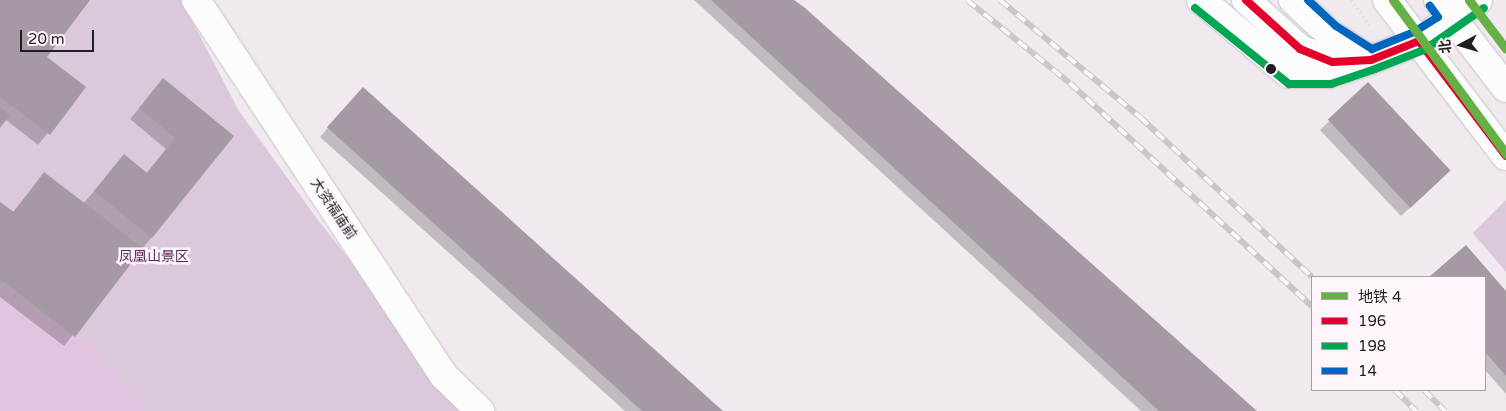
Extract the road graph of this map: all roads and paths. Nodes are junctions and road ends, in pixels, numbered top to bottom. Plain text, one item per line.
1 (196, 0) edge
2 (1201, 0) edge
3 (1246, 0) edge
4 (1293, 0) edge
5 (1387, 0) edge
6 (1478, 0) edge
7 (1446, 10) edge
8 (1419, 41) junction
9 (1372, 60) junction
10 (1506, 88) edge
11 (1506, 156) edge
12 (480, 411) edge

1 - 12 street, 大资福庙前
2 - 9 street
3 - 9 street
4 - 9 street
5 - 8 street
6 - 7 street
7 - 8 street
7 - 10 street
8 - 9 street
8 - 11 street

